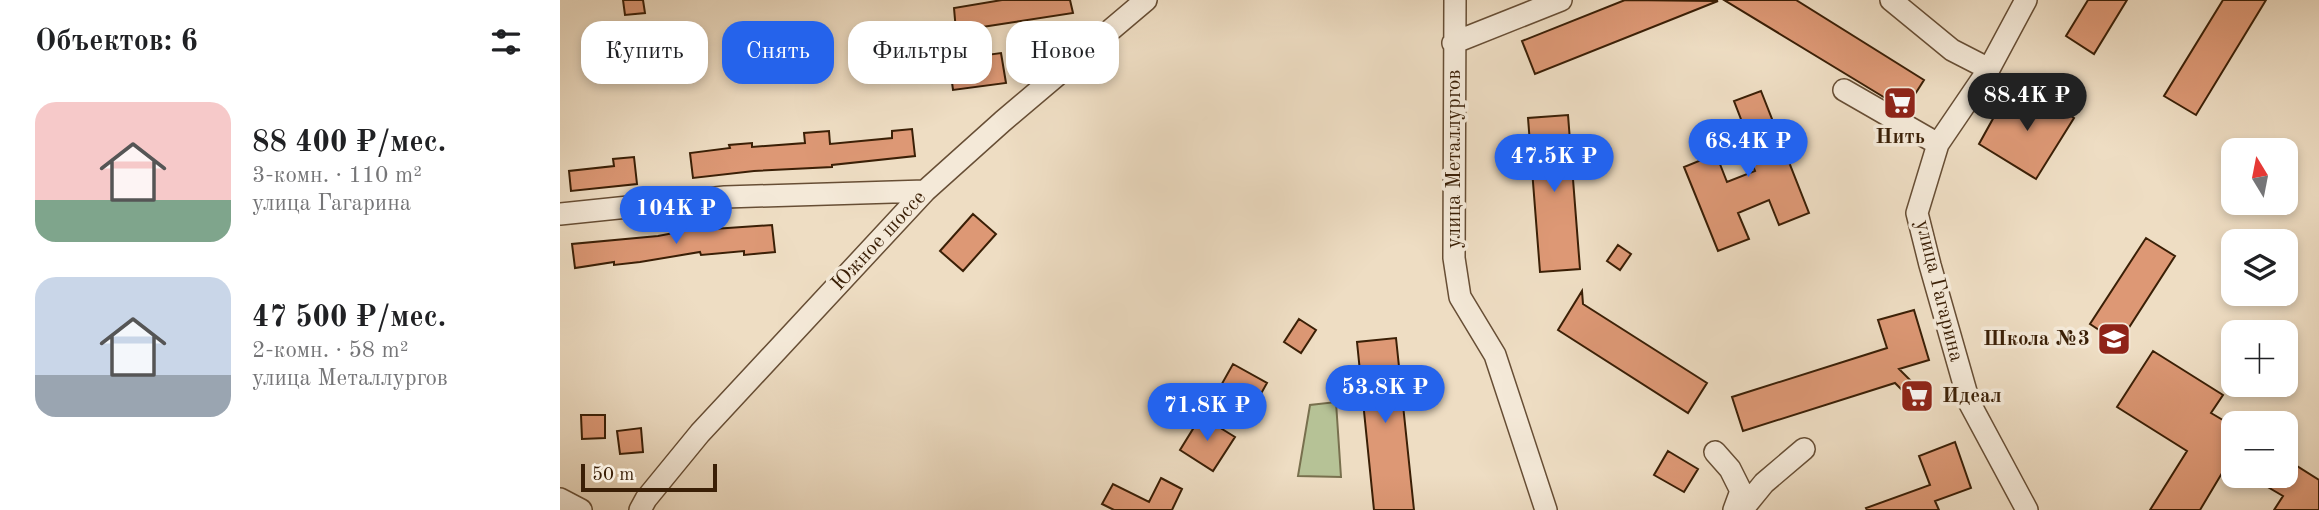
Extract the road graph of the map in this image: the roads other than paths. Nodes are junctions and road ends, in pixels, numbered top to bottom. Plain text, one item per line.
1 (1146, 0) edge
2 (1454, 0) edge
3 (1561, 0) edge
4 (1891, 0) edge
5 (2026, 0) edge
6 (1453, 43) junction
7 (1989, 69) junction
8 (1844, 90) dead end
9 (1938, 144) junction
10 (925, 191) junction
11 (560, 214) edge
12 (1804, 449) dead end
13 (1715, 452) dead end
14 (560, 499) edge
15 (581, 510) edge
16 (640, 510) edge
17 (1546, 510) edge
18 (1734, 510) edge
19 (1742, 510) edge
20 (2026, 510) edge

1 - 10 street, Южное шоссе
2 - 6 street, улица Металлургов
3 - 6 street
4 - 7 street
5 - 7 street, улица Гагарина
6 - 17 street, улица Металлургов
7 - 9 street, улица Гагарина
8 - 9 street
9 - 20 street, улица Гагарина
10 - 11 street
10 - 16 street, Южное шоссе
12 - 19 street
13 - 18 street
14 - 15 street

